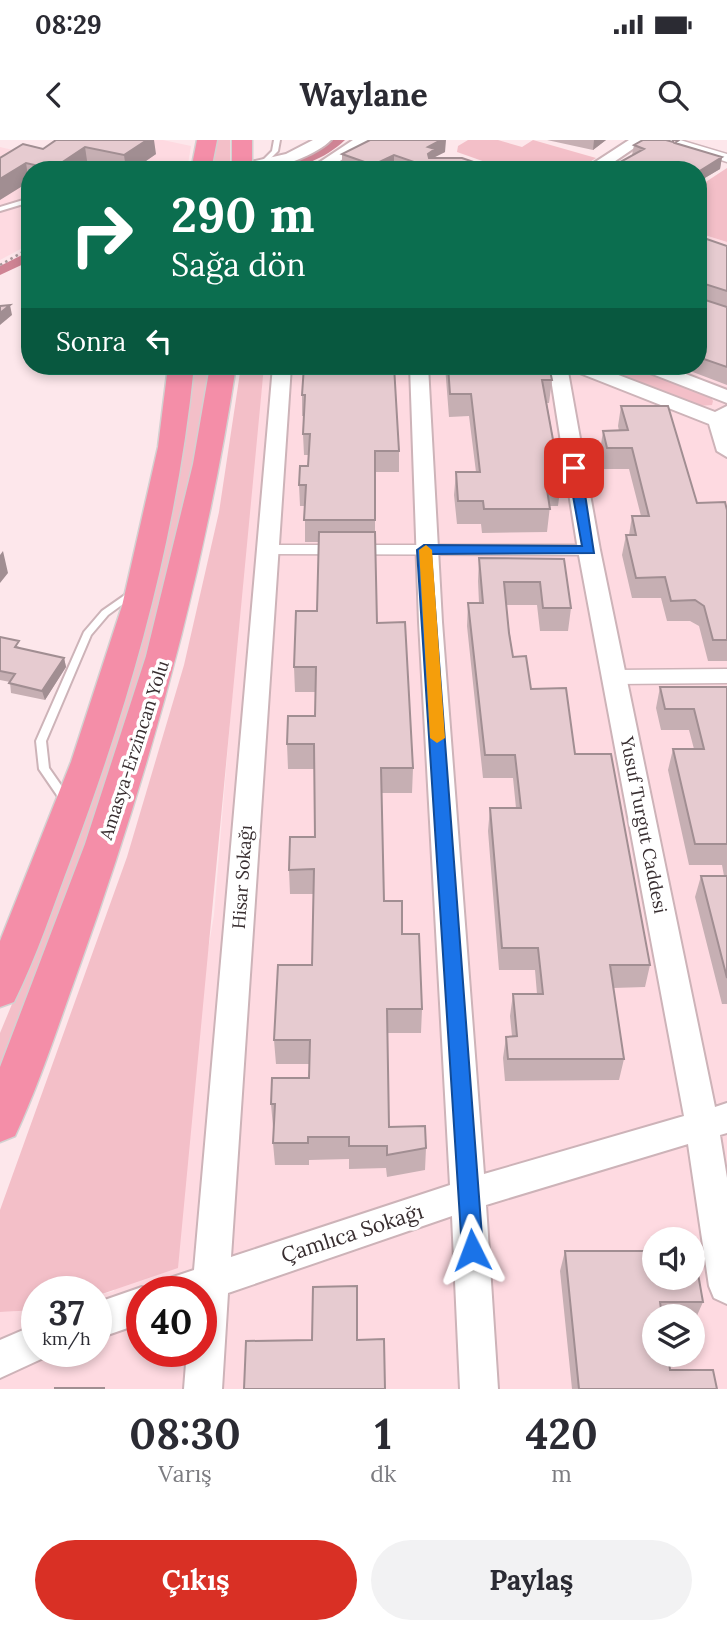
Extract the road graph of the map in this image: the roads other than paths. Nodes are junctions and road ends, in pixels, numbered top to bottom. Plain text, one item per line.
1 (207, 140) edge
2 (242, 140) edge
3 (277, 140) edge
4 (324, 140) edge
5 (363, 140) edge
6 (639, 140) edge
7 (667, 140) edge
8 (727, 158) edge
9 (203, 161) edge
10 (246, 161) edge
11 (259, 161) edge
12 (278, 161) edge
13 (330, 161) edge
14 (605, 161) edge
15 (21, 203) edge
16 (0, 209) edge
17 (180, 375) edge
18 (221, 375) edge
19 (281, 375) edge
20 (419, 375) edge
21 (560, 375) edge
22 (604, 375) edge
23 (672, 375) edge
24 (727, 397) edge
25 (724, 419) edge
26 (727, 451) edge
27 (266, 550) junction
28 (424, 550) junction
29 (589, 550) junction
30 (143, 585) junction
31 (727, 676) edge
32 (615, 677) junction
33 (71, 807) junction
34 (0, 990) edge
35 (0, 1122) edge
36 (714, 1122) edge
37 (470, 1194) junction
38 (213, 1276) edge
39 (217, 1279) edge
40 (727, 1286) edge
41 (21, 1343) edge
42 (0, 1359) edge
43 (204, 1367) edge
44 (202, 1389) edge
45 (480, 1389) edge

1 - 9 highway
2 - 10 highway
3 - 11 lane
4 - 12 street
5 - 13 street
6 - 14 street
7 - 8 street
15 - 16 lane
17 - 30 highway
18 - 35 highway, Amasya-Erzincan Yolu
19 - 27 street, Hisar Sokağı
20 - 28 street
21 - 29 street, Yusuf Turgut Caddesi
22 - 25 street
23 - 24 street
25 - 26 street
27 - 28 street
27 - 38 street, Hisar Sokağı
28 - 29 street
28 - 37 street
29 - 32 street, Yusuf Turgut Caddesi
30 - 33 highway
30 - 33 lane
31 - 32 street
32 - 36 street, Yusuf Turgut Caddesi
33 - 34 highway
36 - 37 street, Çamlıca Sokağı
36 - 40 street, Yusuf Turgut Caddesi
37 - 39 street, Çamlıca Sokağı
37 - 45 street
41 - 42 street
43 - 44 street, Hisar Sokağı

